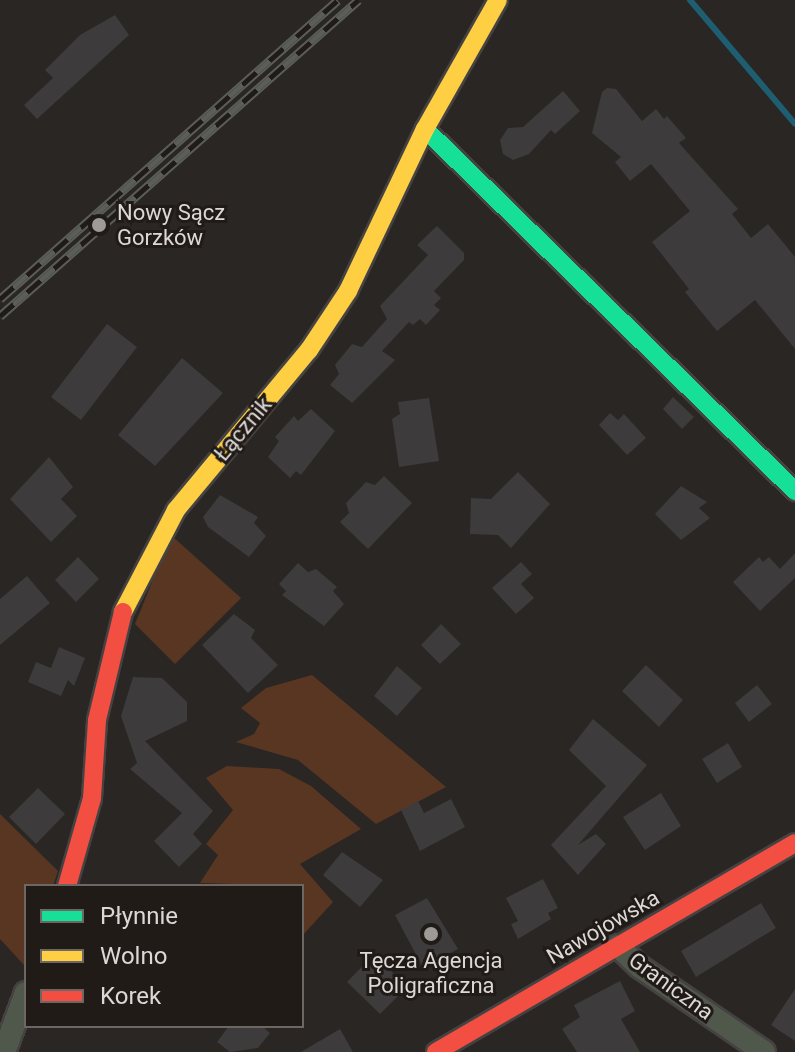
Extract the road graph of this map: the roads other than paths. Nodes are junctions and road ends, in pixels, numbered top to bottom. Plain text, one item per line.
1 (498, 0) edge
2 (425, 129) junction
3 (795, 491) edge
4 (795, 843) edge
5 (68, 884) edge
6 (618, 946) junction
7 (24, 998) edge
8 (4, 1052) edge
9 (436, 1052) edge
10 (764, 1052) edge

1 - 2 street, Łącznik
2 - 3 street
2 - 5 street, Łącznik
4 - 6 street, Nawojowska
6 - 9 street, Nawojowska
6 - 10 street, Graniczna
7 - 8 street

